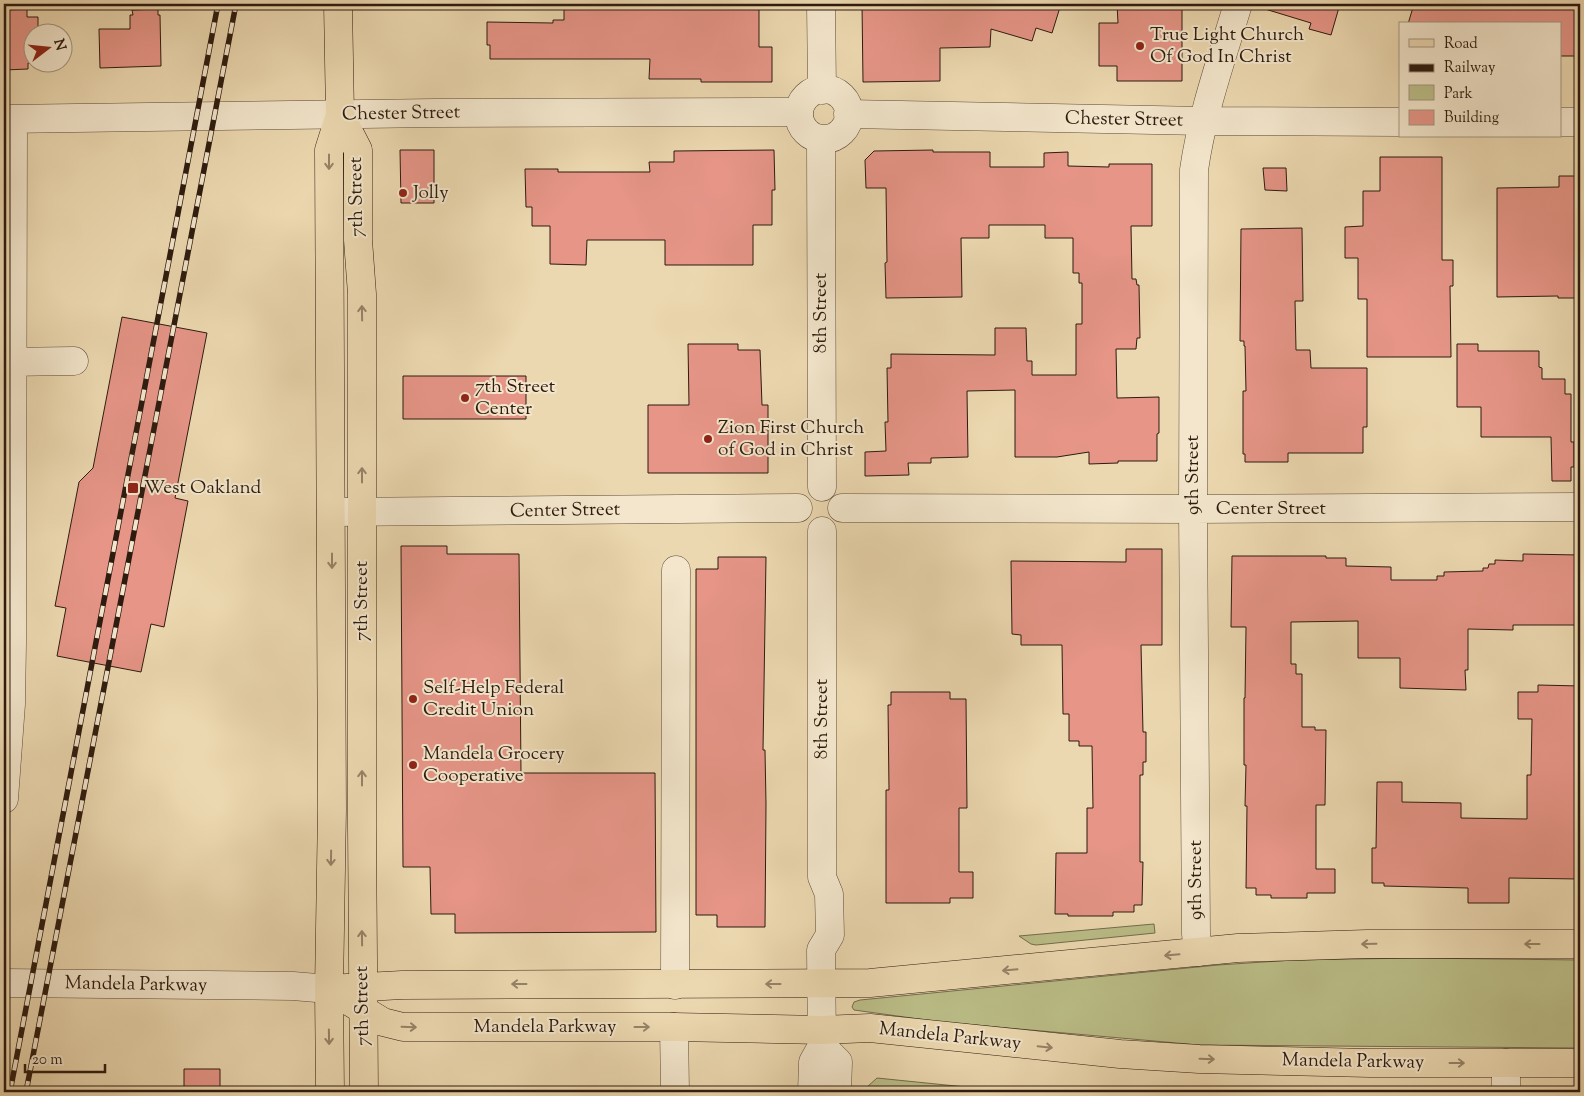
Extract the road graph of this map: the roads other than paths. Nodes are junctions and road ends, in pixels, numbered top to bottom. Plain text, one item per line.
1 (338, 4) edge
2 (821, 4) edge
3 (1238, 4) edge
4 (822, 90) junction
5 (798, 112) junction
6 (848, 114) junction
7 (340, 115) junction
8 (8, 119) edge
9 (1203, 121) junction
10 (1399, 122) edge
11 (1562, 122) edge
12 (1580, 122) edge
13 (821, 140) junction
14 (8, 362) edge
15 (74, 362) dead end
16 (822, 487) junction
17 (1580, 507) edge
18 (798, 508) junction
19 (842, 508) junction
20 (1193, 509) junction
21 (332, 512) junction
22 (362, 512) junction
23 (822, 531) junction
24 (676, 570) dead end
25 (7, 704) edge
26 (4, 799) edge
27 (1580, 944) edge
28 (1198, 952) junction
29 (4, 984) edge
30 (822, 984) junction
31 (675, 985) junction
32 (329, 989) junction
33 (363, 999) junction
34 (674, 1027) junction
35 (822, 1038) junction
36 (1506, 1063) junction
37 (1580, 1063) edge
38 (330, 1092) edge
39 (364, 1092) edge
40 (675, 1092) edge
41 (812, 1092) edge
42 (837, 1092) edge
43 (1506, 1092) edge

1 - 7 main road, 7th Street
2 - 4 street
3 - 9 street, 9th Street
4 - 5 street
4 - 6 street
5 - 7 street, Chester Street
5 - 13 street
6 - 9 street, Chester Street
6 - 13 street
7 - 8 street, Chester Street
7 -> 21 main road, 7th Street
22 -> 7 main road, 7th Street
8 - 14 street
9 - 10 street, Chester Street
9 - 20 street, 9th Street
11 - 12 street
13 - 16 street, 8th Street
14 - 15 street
14 - 25 street
16 - 18 street
16 - 19 street
17 - 20 street, Center Street
18 - 22 street, Center Street
18 - 23 street
19 - 20 street, Center Street
19 - 23 street
20 - 28 street, 9th Street
21 - 22 street, Center Street
21 -> 32 main road, 7th Street
33 -> 22 main road, 7th Street
23 - 30 street, 8th Street
24 - 31 street
25 - 26 street
27 -> 28 main road, Mandela Parkway
28 -> 30 main road, Mandela Parkway
29 - 32 street, Mandela Parkway
30 -> 31 main road, Mandela Parkway
30 - 35 street, 8th Street
31 -> 33 main road, Mandela Parkway
32 - 33 main road, Mandela Parkway
32 -> 38 main road, 7th Street
33 -> 34 main road, Mandela Parkway
33 - 39 main road, 7th Street
34 - 35 main road, Mandela Parkway
34 - 40 street
35 -> 36 main road, Mandela Parkway
35 - 41 street, 8th Street
35 - 42 street
36 - 37 main road, Mandela Parkway
36 - 43 street

